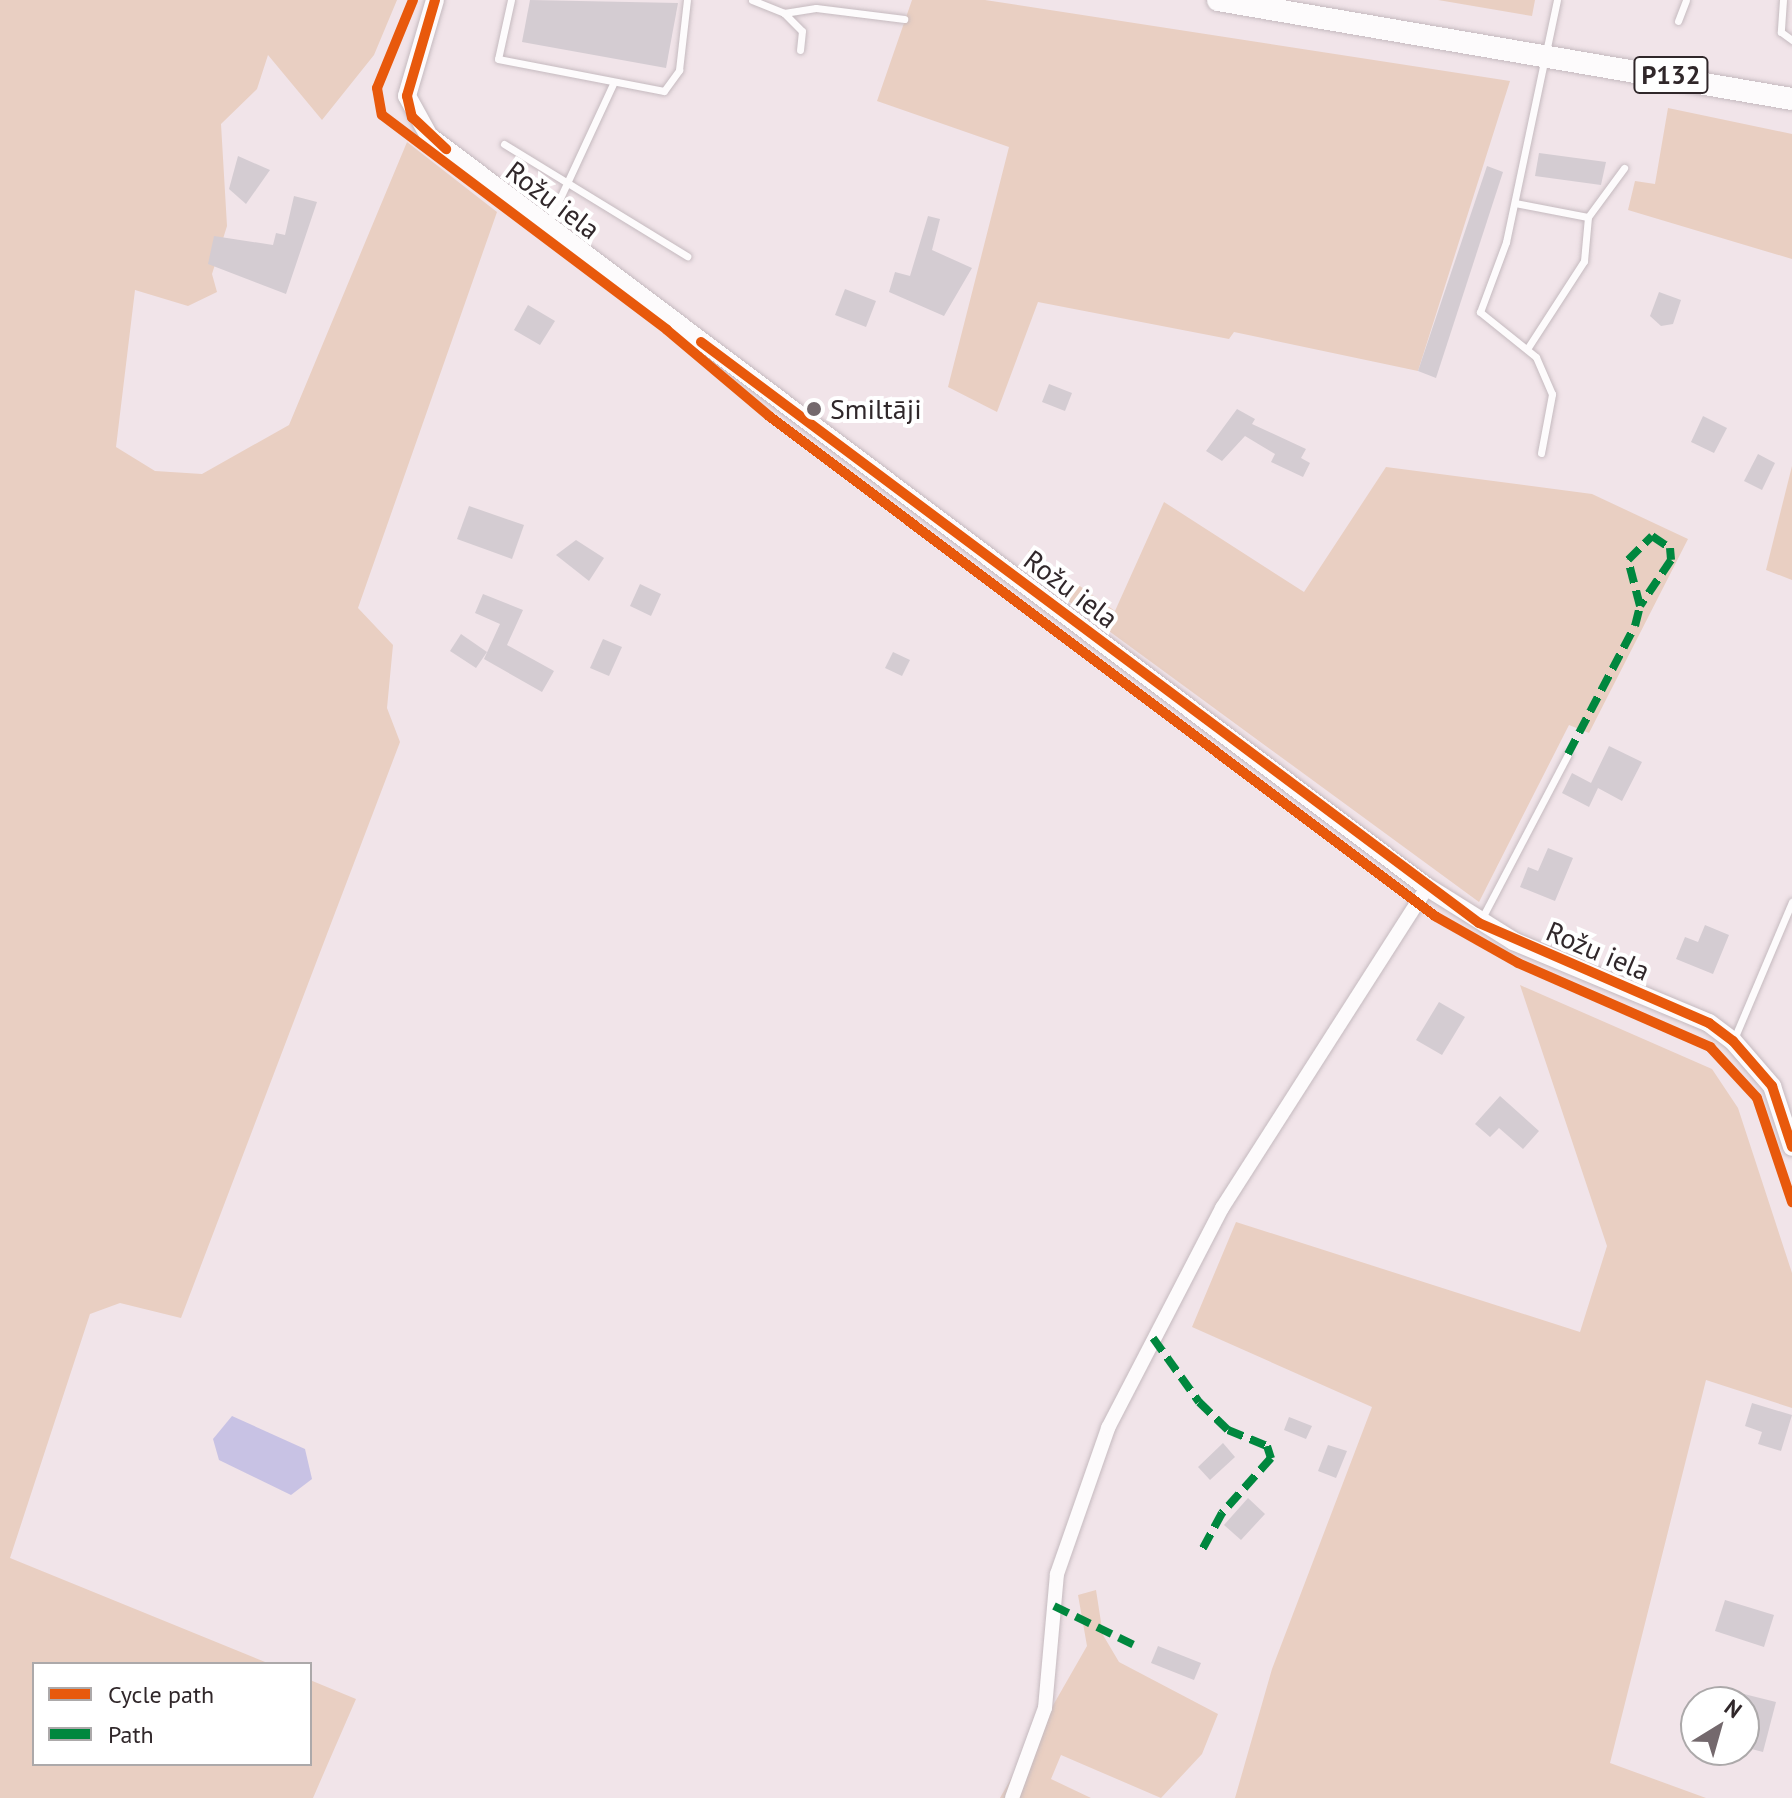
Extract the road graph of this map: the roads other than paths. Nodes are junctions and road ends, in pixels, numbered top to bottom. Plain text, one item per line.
1 (435, 0) edge
2 (511, 0) edge
3 (687, 0) edge
4 (752, 0) edge
5 (1218, 0) edge
6 (1557, 0) edge
7 (1686, 0) edge
8 (1783, 0) edge
9 (784, 13) junction
10 (904, 19) dead end
11 (1678, 21) dead end
12 (1792, 40) edge
13 (800, 50) dead end
14 (1548, 54) junction
15 (613, 84) junction
16 (1792, 99) edge
17 (504, 144) dead end
18 (1624, 168) dead end
19 (569, 188) junction
20 (1515, 203) junction
21 (1588, 217) junction
22 (547, 226) junction
23 (687, 256) dead end
24 (1527, 349) junction
25 (1541, 453) dead end
26 (1568, 754) dead end
27 (1427, 887) junction
28 (1792, 902) edge
29 (1479, 923) junction
30 (1733, 1041) junction
31 (1792, 1147) edge
32 (1012, 1798) edge

1 - 22 street, Rožu iela
2 - 15 lane
3 - 15 lane
4 - 9 lane
5 - 14 main road, P132
6 - 14 lane
7 - 11 lane
8 - 12 lane
9 - 10 lane
9 - 13 lane
14 - 16 main road, P132
14 - 20 lane
15 - 19 lane
17 - 19 lane
18 - 21 lane
19 - 22 lane
19 - 23 lane
20 - 21 lane
20 - 24 lane
21 - 24 lane
22 - 27 street, Rožu iela
24 - 25 lane
26 - 29 lane
27 - 29 street, Rožu iela
27 - 32 street
28 - 30 lane
29 - 30 street, Rožu iela
30 - 31 street, Rožu iela

